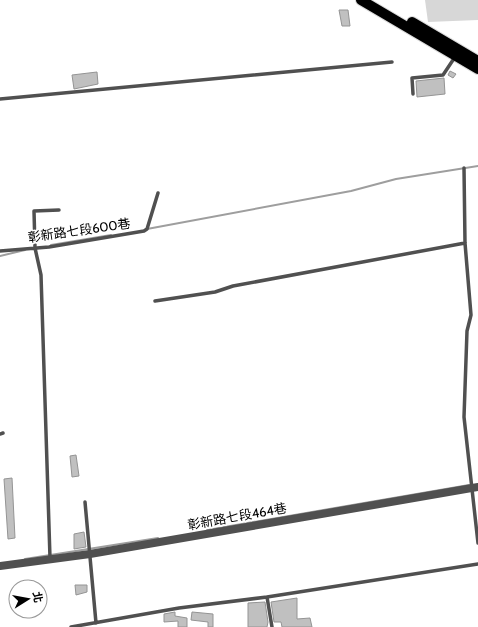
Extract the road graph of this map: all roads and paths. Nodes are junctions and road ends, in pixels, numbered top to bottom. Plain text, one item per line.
1 (361, 0) edge
2 (375, 0) edge
3 (456, 56) junction
4 (478, 60) edge
5 (392, 62) dead end
6 (478, 69) edge
7 (413, 94) dead end
8 (0, 99) edge
9 (464, 168) dead end
10 (158, 193) dead end
11 (59, 210) dead end
12 (466, 243) junction
13 (36, 248) junction
14 (0, 251) edge
15 (156, 301) dead end
16 (475, 487) edge
17 (85, 502) dead end
18 (478, 543) edge
19 (90, 554) junction
20 (50, 558) junction
21 (478, 564) edge
22 (0, 566) edge
23 (267, 597) junction
24 (96, 623) junction
25 (71, 627) edge
26 (272, 627) edge

1 - 3 main road
2 - 4 main road
3 - 6 main road
3 - 7 lane
5 - 8 lane
9 - 12 lane
10 - 13 lane, 彰新路七段600巷
11 - 13 lane
12 - 15 lane
12 - 16 lane
13 - 14 lane, 彰新路七段600巷
13 - 20 lane
16 - 18 lane
16 - 19 street, 彰新路七段464巷
17 - 19 lane
19 - 20 street, 彰新路七段464巷
19 - 24 lane
20 - 22 street, 彰新路七段464巷
21 - 23 lane
23 - 24 lane
23 - 26 lane
24 - 25 lane

